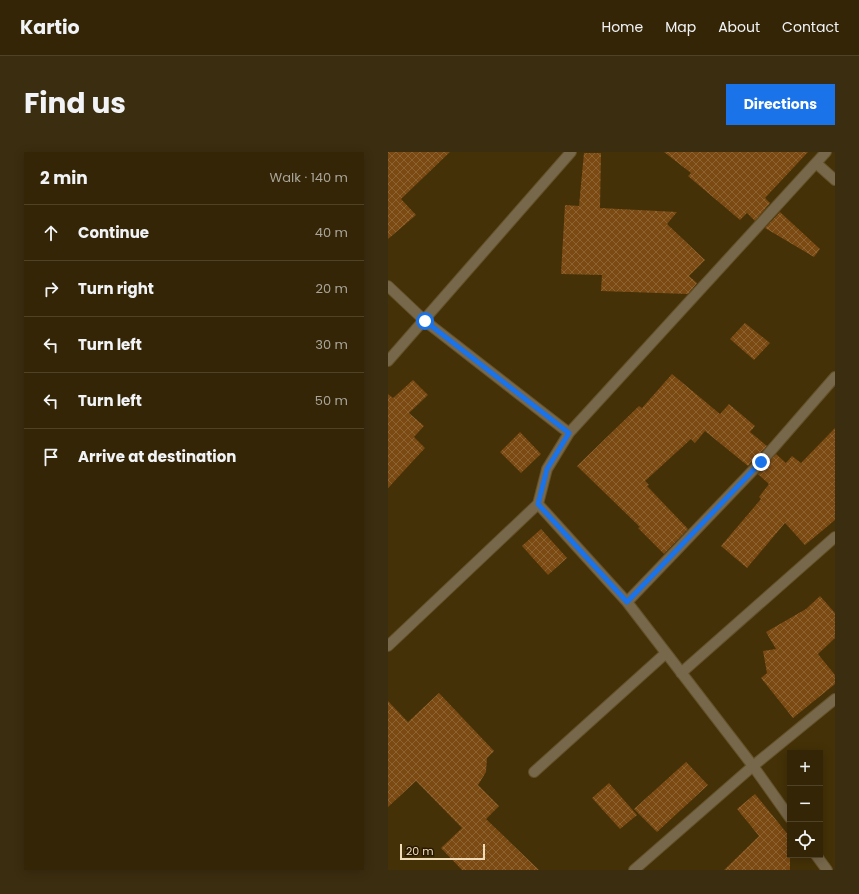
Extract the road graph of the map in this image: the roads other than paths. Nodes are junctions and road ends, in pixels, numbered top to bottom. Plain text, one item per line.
1 (571, 152) edge
2 (826, 152) edge
3 (816, 163) junction
4 (835, 180) edge
5 (388, 286) edge
6 (425, 321) junction
7 (388, 361) edge
8 (835, 377) edge
9 (569, 433) junction
10 (538, 504) junction
11 (835, 537) edge
12 (627, 602) junction
13 (388, 646) edge
14 (666, 653) junction
15 (681, 673) junction
16 (835, 699) edge
17 (753, 766) junction
18 (534, 772) dead end
19 (787, 814) edge
20 (818, 858) edge
21 (634, 870) edge
22 (827, 870) edge

1 - 6 street
2 - 3 street
3 - 4 street
3 - 9 street
5 - 6 street
6 - 7 street
6 - 9 street
8 - 12 street
9 - 10 street
10 - 12 street
10 - 13 street
11 - 15 street
12 - 14 street
14 - 15 street
14 - 18 street
15 - 17 street
16 - 17 street
17 - 19 street
17 - 21 street
20 - 22 street

